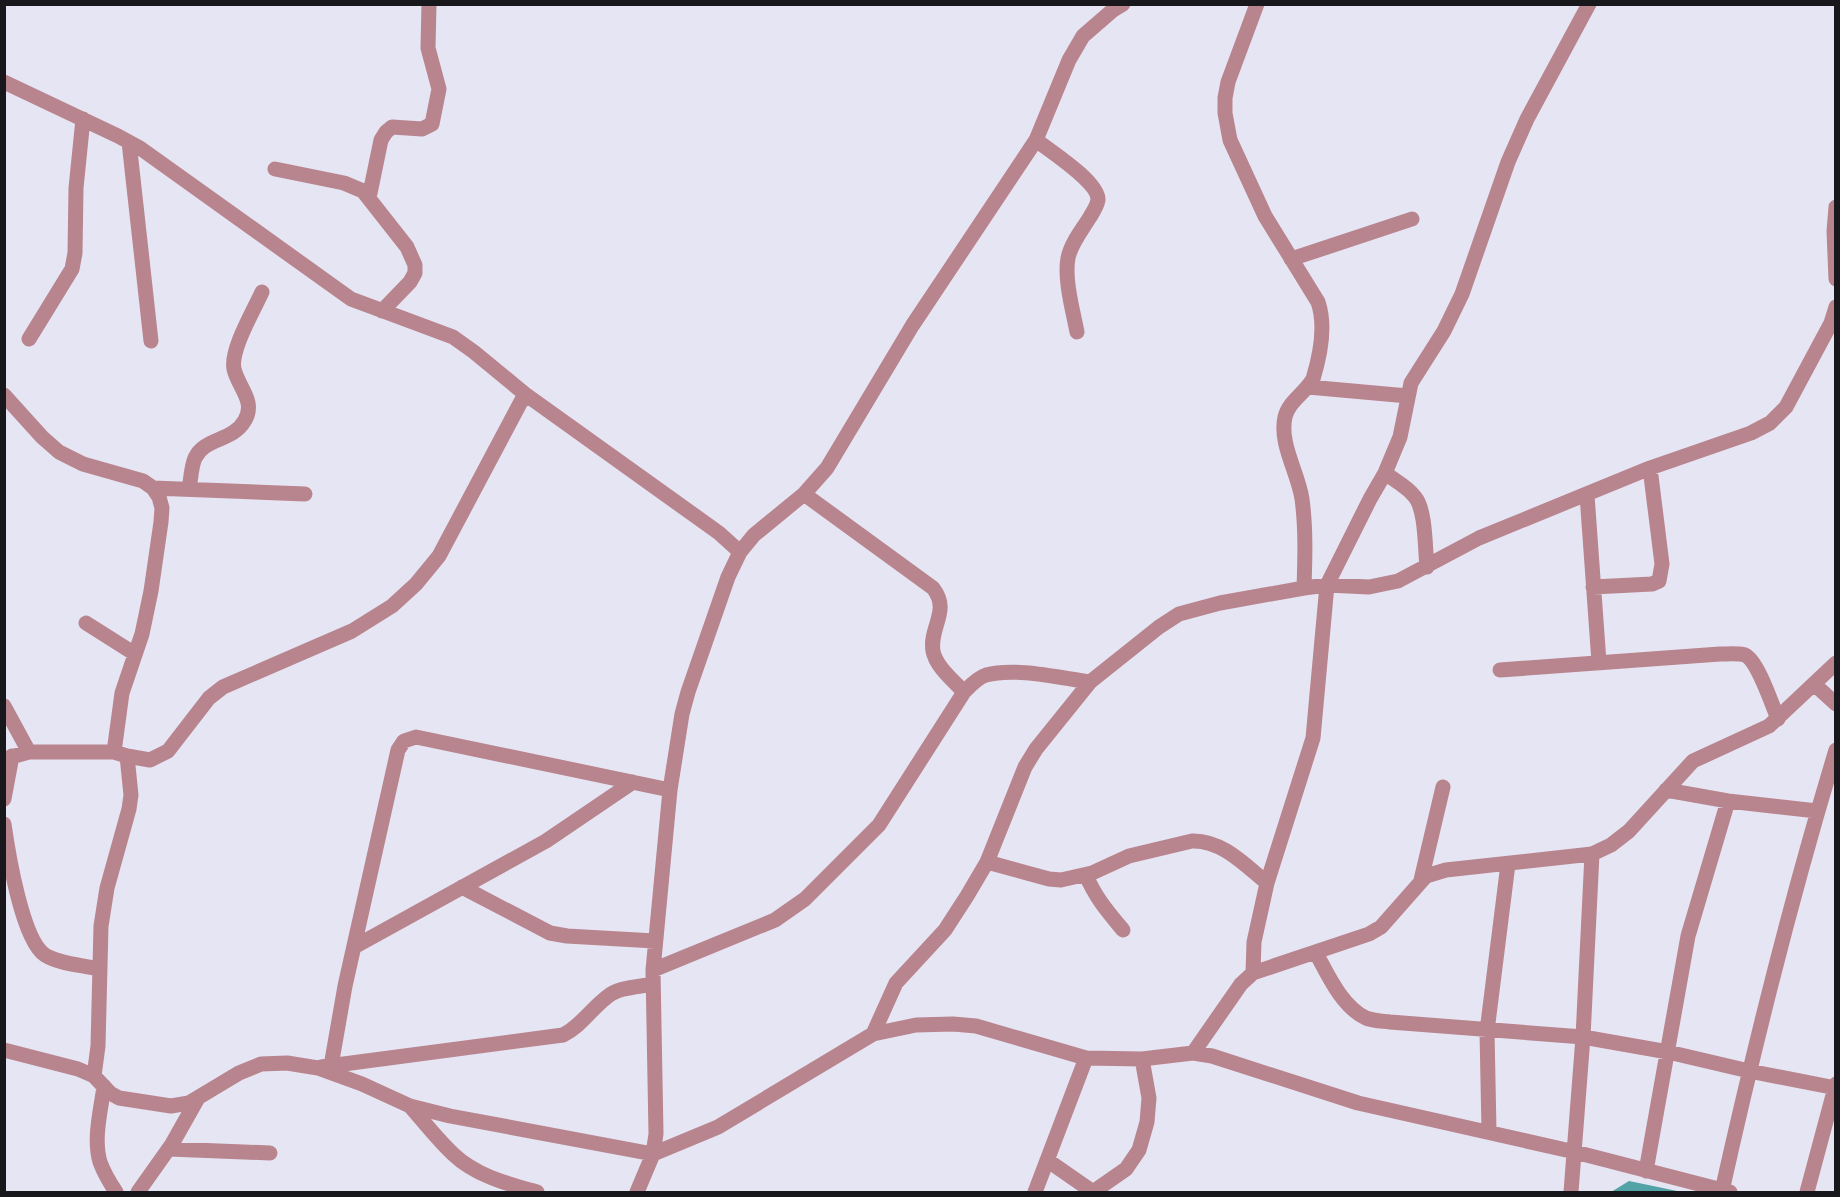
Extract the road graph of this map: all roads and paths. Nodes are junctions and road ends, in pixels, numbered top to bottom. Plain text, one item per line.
1 (429, 4) edge
2 (1123, 4) edge
3 (1257, 4) edge
4 (1588, 4) edge
5 (4, 82) edge
6 (83, 119) junction
7 (1036, 140) junction
8 (129, 142) junction
9 (275, 169) dead end
10 (369, 198) junction
11 (1836, 207) edge
12 (1412, 219) dead end
13 (1291, 259) junction
14 (1836, 279) edge
15 (262, 292) dead end
16 (1836, 307) edge
17 (381, 311) junction
18 (1077, 332) dead end
19 (29, 339) dead end
20 (151, 341) dead end
21 (1308, 387) junction
22 (525, 394) junction
23 (4, 395) edge
24 (1408, 396) junction
25 (1650, 468) junction
26 (1385, 473) junction
27 (153, 488) junction
28 (189, 489) junction
29 (305, 494) dead end
30 (804, 494) junction
31 (1587, 495) junction
32 (740, 552) junction
33 (1427, 567) junction
34 (1328, 585) junction
35 (1593, 586) junction
36 (1304, 588) junction
37 (86, 623) dead end
38 (135, 654) junction
39 (1599, 662) junction
40 (1836, 663) edge
41 (1500, 669) dead end
42 (1090, 682) junction
43 (1814, 684) junction
44 (964, 693) junction
45 (1836, 704) edge
46 (4, 706) edge
47 (1778, 719) junction
48 (1836, 750) edge
49 (29, 752) junction
50 (121, 754) junction
51 (8, 758) edge
52 (633, 782) junction
53 (1443, 787) dead end
54 (670, 790) junction
55 (1666, 790) junction
56 (4, 799) edge
57 (1728, 801) junction
58 (1817, 812) junction
59 (4, 824) edge
60 (1592, 854) junction
61 (987, 862) junction
62 (1508, 864) junction
63 (1086, 875) junction
64 (1421, 880) junction
65 (1267, 883) junction
66 (462, 887) junction
67 (1123, 930) dead end
68 (656, 941) junction
69 (354, 947) junction
70 (1316, 953) junction
71 (99, 969) junction
72 (1253, 974) junction
73 (653, 977) junction
74 (1487, 1031) junction
75 (873, 1034) junction
76 (1583, 1037) junction
77 (4, 1050) edge
78 (1668, 1052) junction
79 (1193, 1053) junction
80 (1086, 1058) junction
81 (1142, 1059) junction
82 (324, 1067) junction
83 (1749, 1071) junction
84 (99, 1081) junction
85 (1835, 1087) edge
86 (198, 1098) junction
87 (410, 1106) junction
88 (1489, 1131) junction
89 (169, 1149) junction
90 (270, 1152) dead end
91 (1575, 1152) junction
92 (653, 1154) junction
93 (1047, 1160) junction
94 (1646, 1171) junction
95 (640, 1189) edge
96 (519, 1190) edge
97 (116, 1192) edge
98 (138, 1192) edge
99 (537, 1192) edge
100 (1035, 1192) edge
101 (1093, 1192) edge
102 (1571, 1192) edge
103 (1726, 1192) edge
104 (1807, 1192) edge

1 - 10 street
2 - 7 street
3 - 13 street
4 - 24 street
5 - 6 street
6 - 8 street
6 - 19 street
7 - 18 street
7 - 30 street
8 - 17 street
8 - 20 street
9 - 10 street
10 - 17 street
11 - 14 street
12 - 13 street
13 - 21 street
15 - 28 street
16 - 25 street
17 - 22 street
21 - 24 street
21 - 36 street
22 - 32 street
22 - 50 street
23 - 27 street
24 - 26 street
25 - 31 street
25 - 35 street
26 - 33 street
26 - 34 street
27 - 28 street
27 - 38 street
28 - 29 street
30 - 32 street
30 - 44 street
31 - 33 street
31 - 35 street
32 - 54 street
33 - 34 street
34 - 36 street
34 - 65 street
35 - 39 street
36 - 42 street
37 - 38 street
38 - 50 street
39 - 41 street
39 - 47 street
40 - 43 street
42 - 44 street
42 - 61 street
43 - 45 street
43 - 47 street
44 - 73 street
46 - 49 street
47 - 55 street
48 - 58 street
49 - 50 street
49 - 51 street
50 - 71 street
51 - 56 street
52 - 54 street
52 - 66 street
52 - 69 street
53 - 64 street
54 - 68 street
55 - 57 street
55 - 60 street
57 - 58 street
57 - 78 street
58 - 83 street
59 - 71 street
60 - 62 street
60 - 76 street
61 - 63 street
61 - 75 street
62 - 64 street
62 - 74 street
63 - 65 street
63 - 67 street
64 - 70 street
65 - 72 street
66 - 68 street
66 - 69 street
68 - 73 street
69 - 82 street
70 - 72 street
70 - 74 street
71 - 84 street
72 - 79 street
73 - 82 street
73 - 92 street
74 - 76 street
74 - 88 street
75 - 80 street
75 - 92 street
76 - 78 street
76 - 91 street
77 - 84 street
78 - 83 street
78 - 94 street
79 - 81 street
79 - 88 street
80 - 81 street
80 - 93 street
81 - 101 street
82 - 86 street
82 - 87 street
83 - 85 street
83 - 103 street
84 - 86 street
84 - 97 street
85 - 104 street
86 - 89 street
87 - 92 street
87 - 96 street
88 - 91 street
89 - 90 street
89 - 98 street
91 - 94 street
91 - 102 street
92 - 95 street
93 - 100 street
93 - 101 street
94 - 103 street
96 - 99 street

